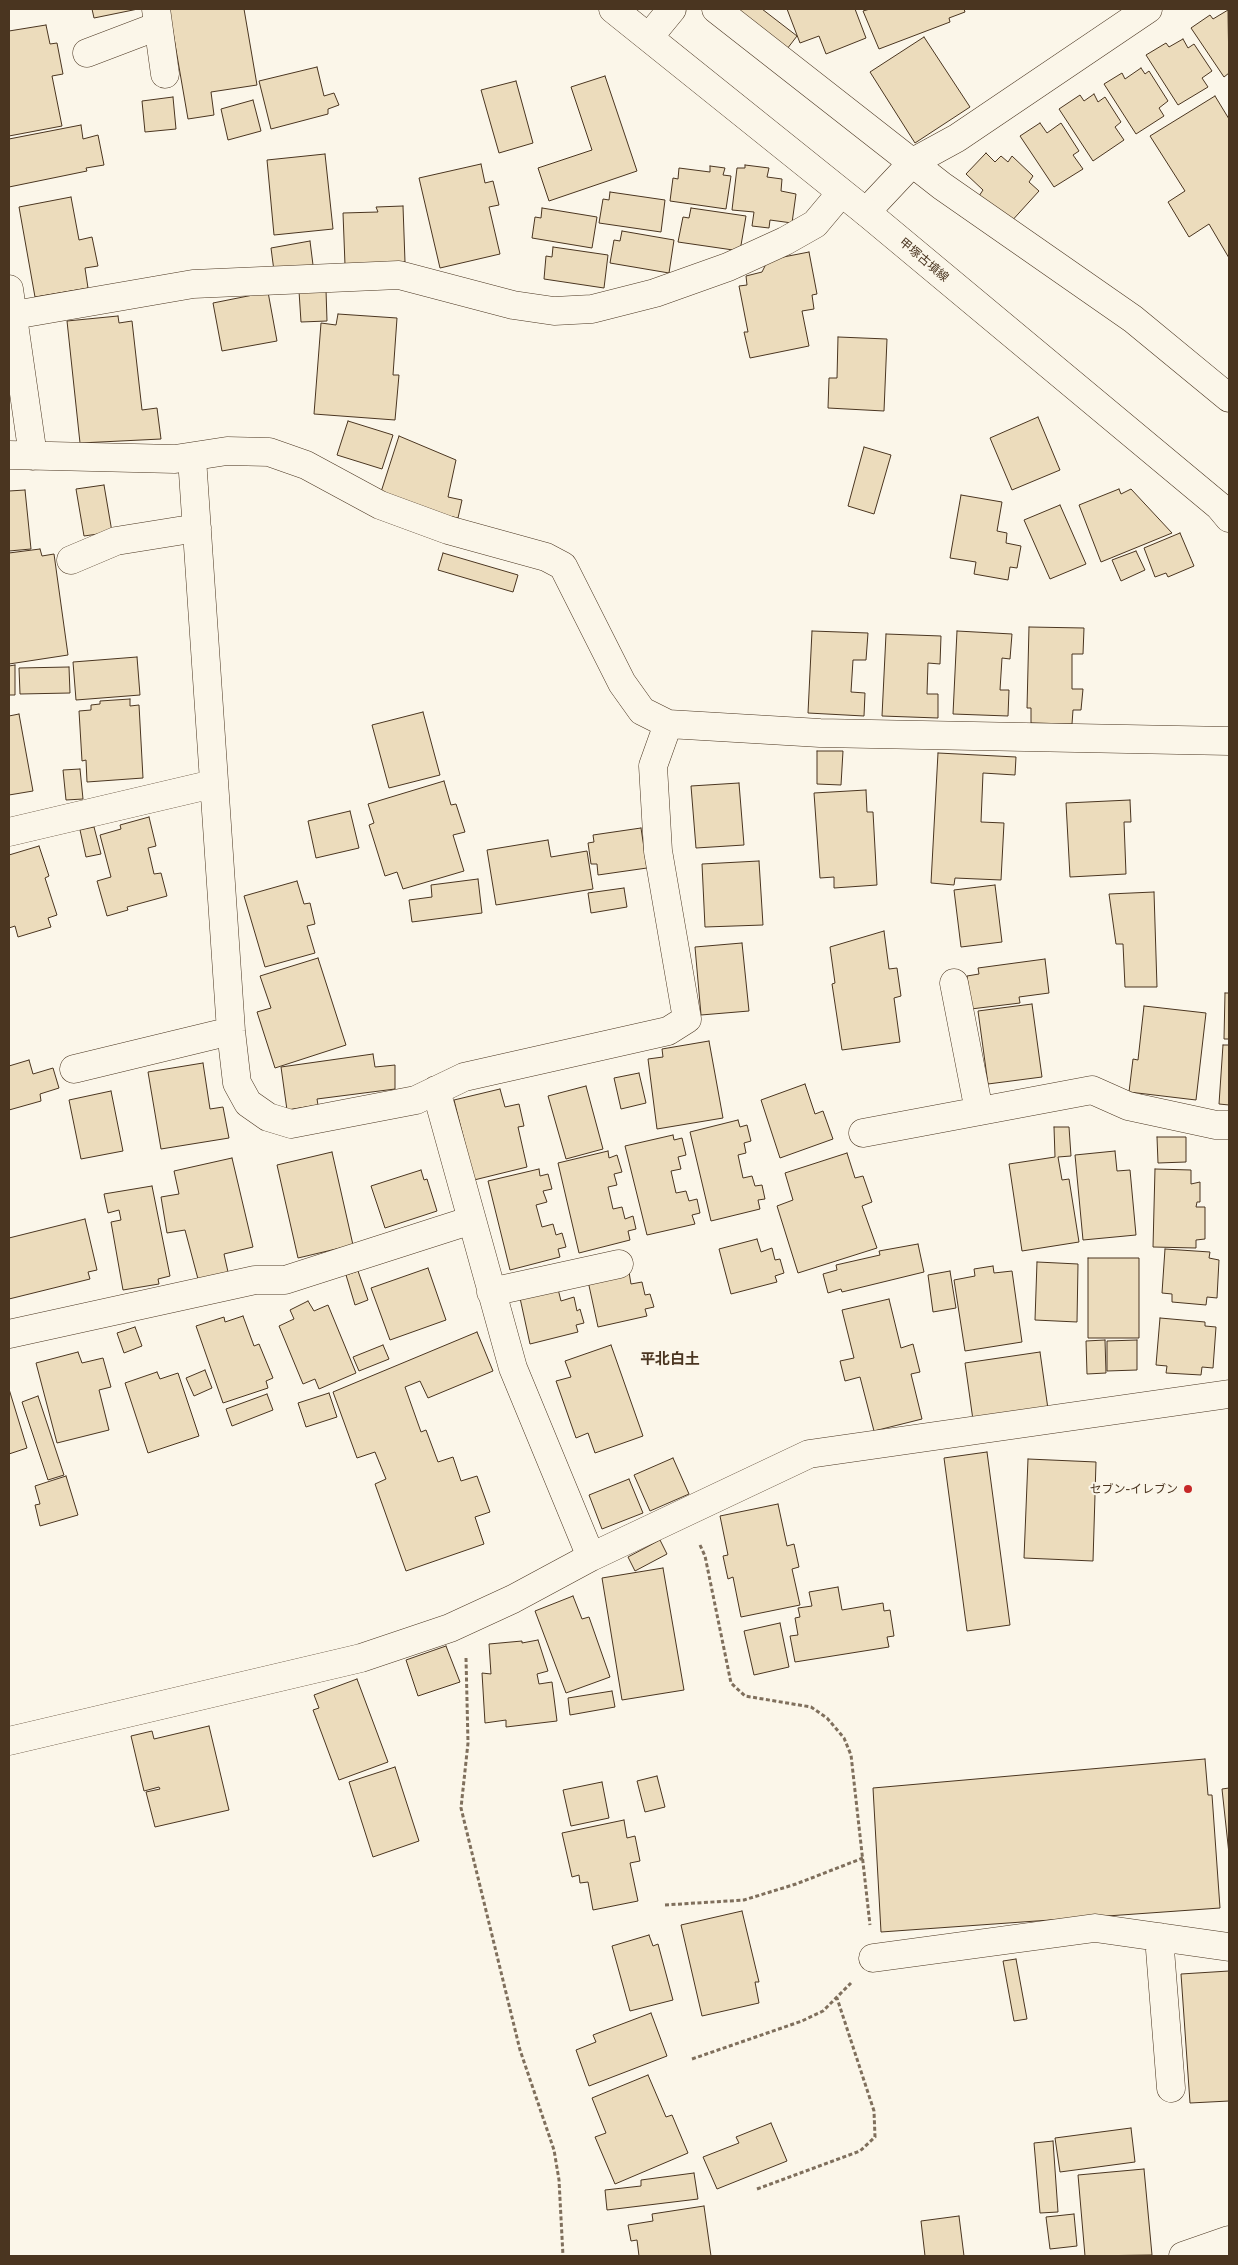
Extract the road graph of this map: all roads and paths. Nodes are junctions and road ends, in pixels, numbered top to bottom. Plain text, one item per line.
1 (613, 9) edge
2 (672, 9) edge
3 (716, 9) edge
4 (1148, 9) edge
5 (157, 18) edge
6 (649, 37) junction
7 (88, 53) dead end
8 (165, 74) dead end
9 (912, 162) junction
10 (841, 193) junction
11 (866, 212) junction
12 (11, 302) edge
13 (1229, 398) edge
14 (21, 456) edge
15 (192, 458) junction
16 (1226, 508) edge
17 (197, 528) junction
18 (71, 560) dead end
19 (668, 724) junction
20 (1229, 741) edge
21 (213, 784) junction
22 (9, 832) edge
23 (954, 984) dead end
24 (231, 1031) junction
25 (74, 1069) dead end
26 (436, 1090) junction
27 (979, 1111) junction
28 (1229, 1125) edge
29 (863, 1133) dead end
30 (472, 1220) junction
31 (619, 1264) dead end
32 (491, 1292) junction
33 (9, 1334) edge
34 (1229, 1394) edge
35 (685, 1512) junction
36 (591, 1557) junction
37 (464, 1622) junction
38 (9, 1741) edge
39 (862, 1858) junction
40 (665, 1905) dead end
41 (1159, 1937) junction
42 (1229, 1947) edge
43 (873, 1958) junction
44 (836, 1998) junction
45 (692, 2059) dead end
46 (1170, 2088) dead end
47 (757, 2189) dead end
48 (1229, 2240) edge
49 (564, 2256) edge
50 (1183, 2256) edge

1 - 6 street, 甲塚古墳線
2 - 6 street
3 - 9 street
4 - 9 street
5 - 7 street
5 - 8 street
6 - 10 street, 甲塚古墳線
9 - 11 street
9 - 13 street
10 - 11 street, 甲塚古墳線
10 - 12 street
11 - 16 street, 甲塚古墳線
12 - 14 street
14 - 15 street
15 - 17 street
15 - 19 street
17 - 18 street
17 - 21 street
19 - 20 street
19 - 26 street
21 - 22 street
21 - 24 street
23 - 27 street
24 - 25 street
24 - 26 street
26 - 30 street
27 - 28 street
27 - 29 street
30 - 32 street
30 - 33 street
31 - 32 street
32 - 36 street
34 - 35 street
35 - 36 street
35 - 39 path
36 - 37 street
37 - 38 street
37 - 49 path
39 - 40 path
39 - 43 path
41 - 42 street
41 - 43 street
41 - 46 street
43 - 44 path
44 - 45 path
44 - 47 path
48 - 50 street

